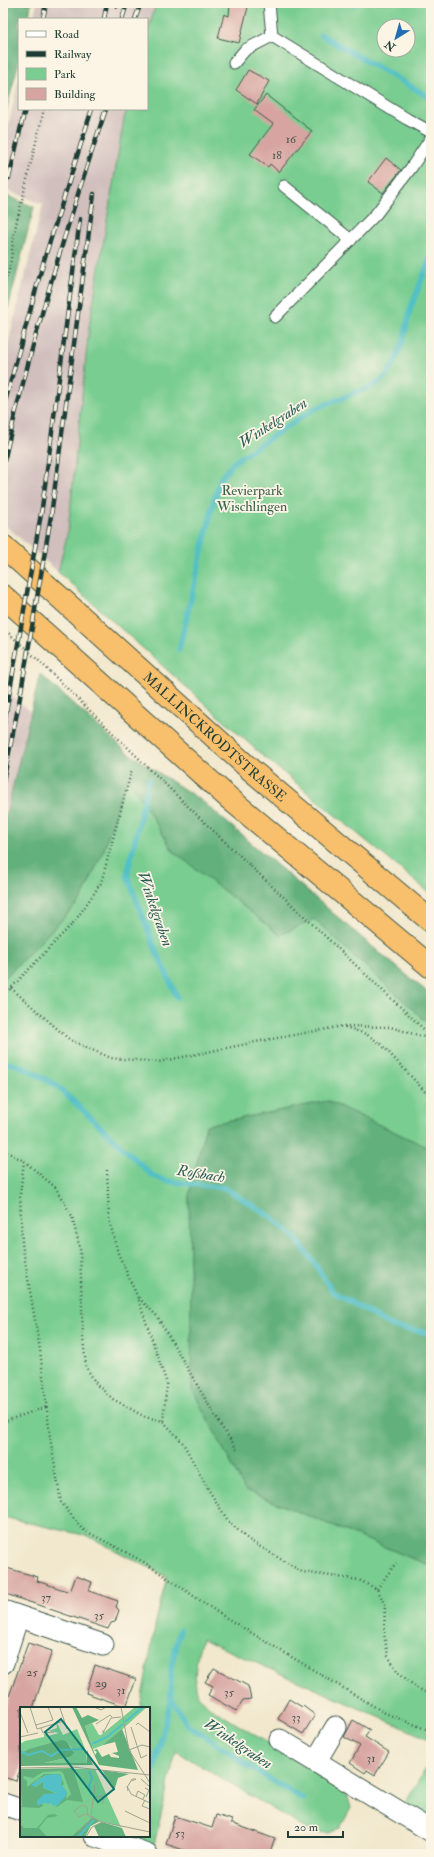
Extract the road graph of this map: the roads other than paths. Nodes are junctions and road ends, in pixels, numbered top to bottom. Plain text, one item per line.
1 (270, 3) edge
2 (272, 36) junction
3 (234, 63) dead end
4 (431, 132) edge
5 (431, 138) edge
6 (284, 186) dead end
7 (351, 240) junction
8 (275, 317) dead end
9 (3, 546) edge
10 (3, 596) edge
11 (431, 921) edge
12 (431, 967) edge
13 (11, 1613) edge
14 (103, 1645) dead end
15 (3, 1663) edge
16 (336, 1727) dead end
17 (280, 1740) dead end
18 (316, 1761) junction
19 (3, 1804) edge
20 (20, 1810) edge
21 (431, 1831) edge
22 (98, 1837) edge
23 (147, 1854) edge

1 - 2 lane
2 - 3 lane
2 - 4 lane
5 - 7 lane
6 - 7 lane
7 - 8 lane
9 - 11 highway, MALLINCKRODTSTRASSE
10 - 12 highway
13 - 14 street
13 - 15 street
16 - 18 street
17 - 18 street
18 - 21 street
19 - 20 street
22 - 23 street

